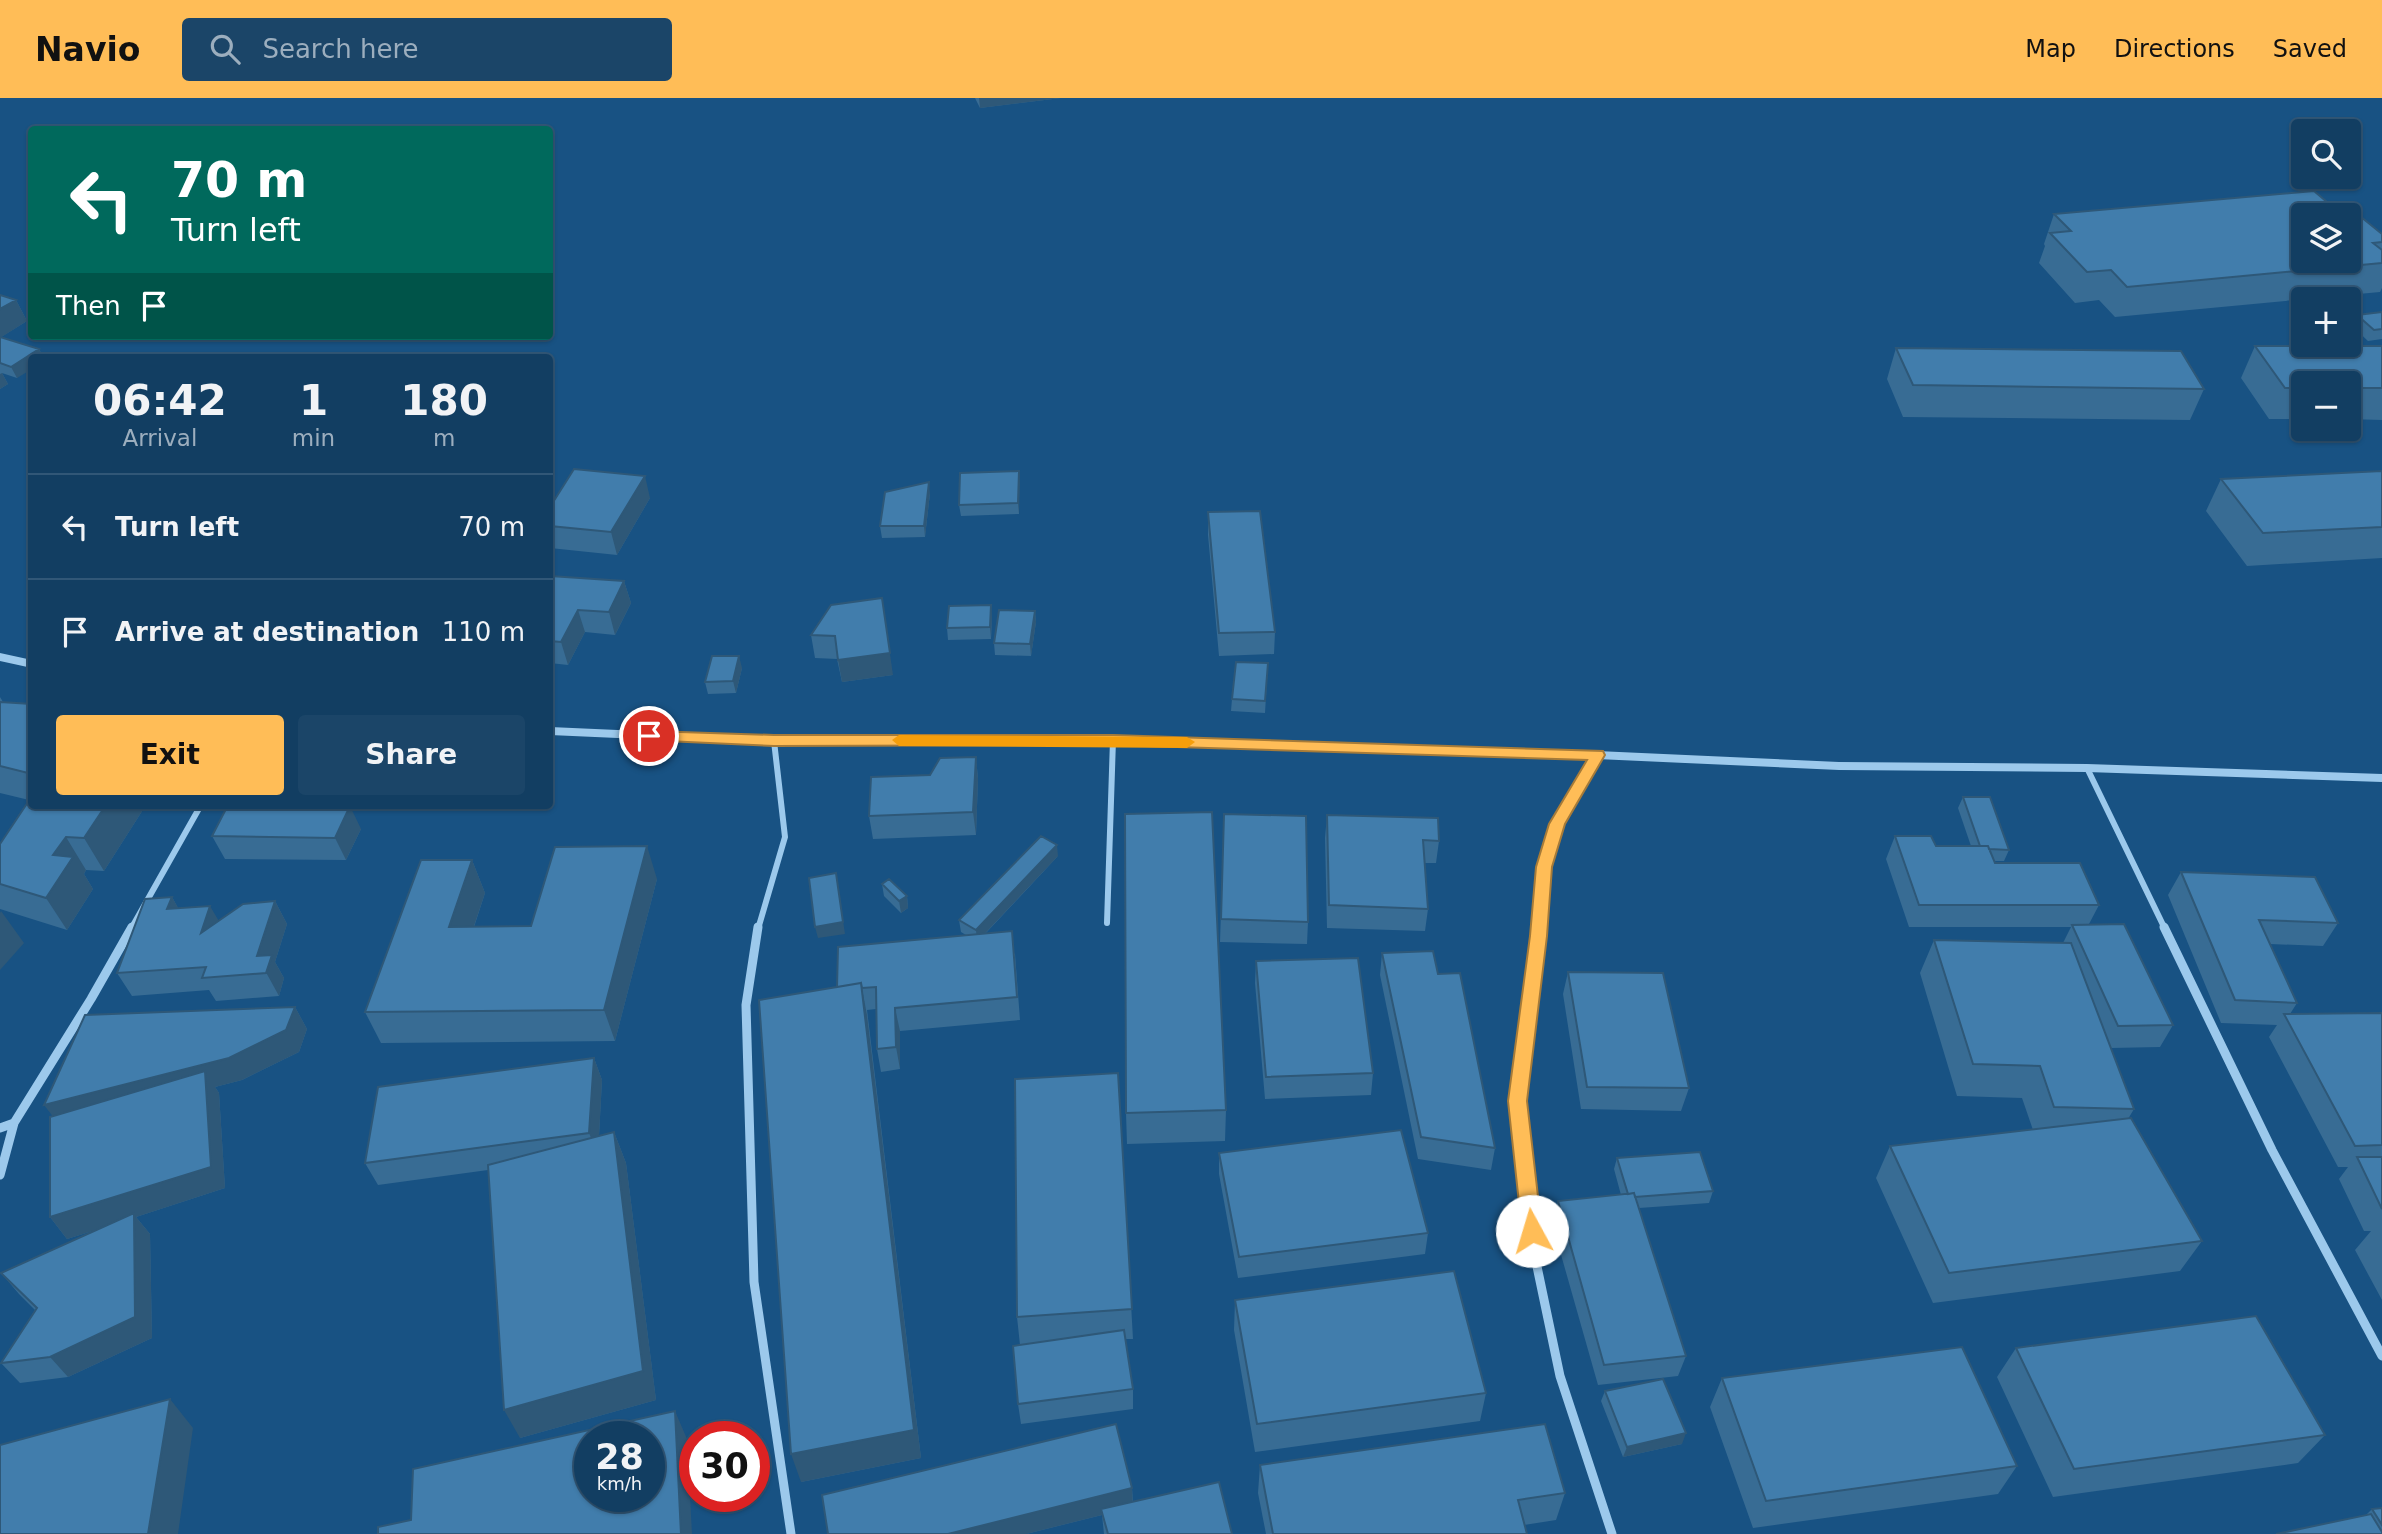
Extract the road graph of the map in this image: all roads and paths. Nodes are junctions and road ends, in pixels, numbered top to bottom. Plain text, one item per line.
1 (0, 657) edge
2 (28, 663) edge
3 (553, 731) edge
4 (1113, 740) junction
5 (774, 741) junction
6 (1597, 755) junction
7 (2087, 768) junction
8 (2382, 778) edge
9 (199, 809) edge
10 (1107, 923) dead end
11 (14, 1124) junction
12 (0, 1128) edge
13 (0, 1175) edge
14 (2382, 1356) edge
15 (791, 1534) edge
16 (1612, 1534) edge

1 - 2 street
3 - 5 street
4 - 5 street
4 - 6 street
4 - 10 street
5 - 15 street
6 - 7 street
6 - 16 street
7 - 8 street
7 - 14 street
9 - 11 street
11 - 12 street
11 - 13 street

